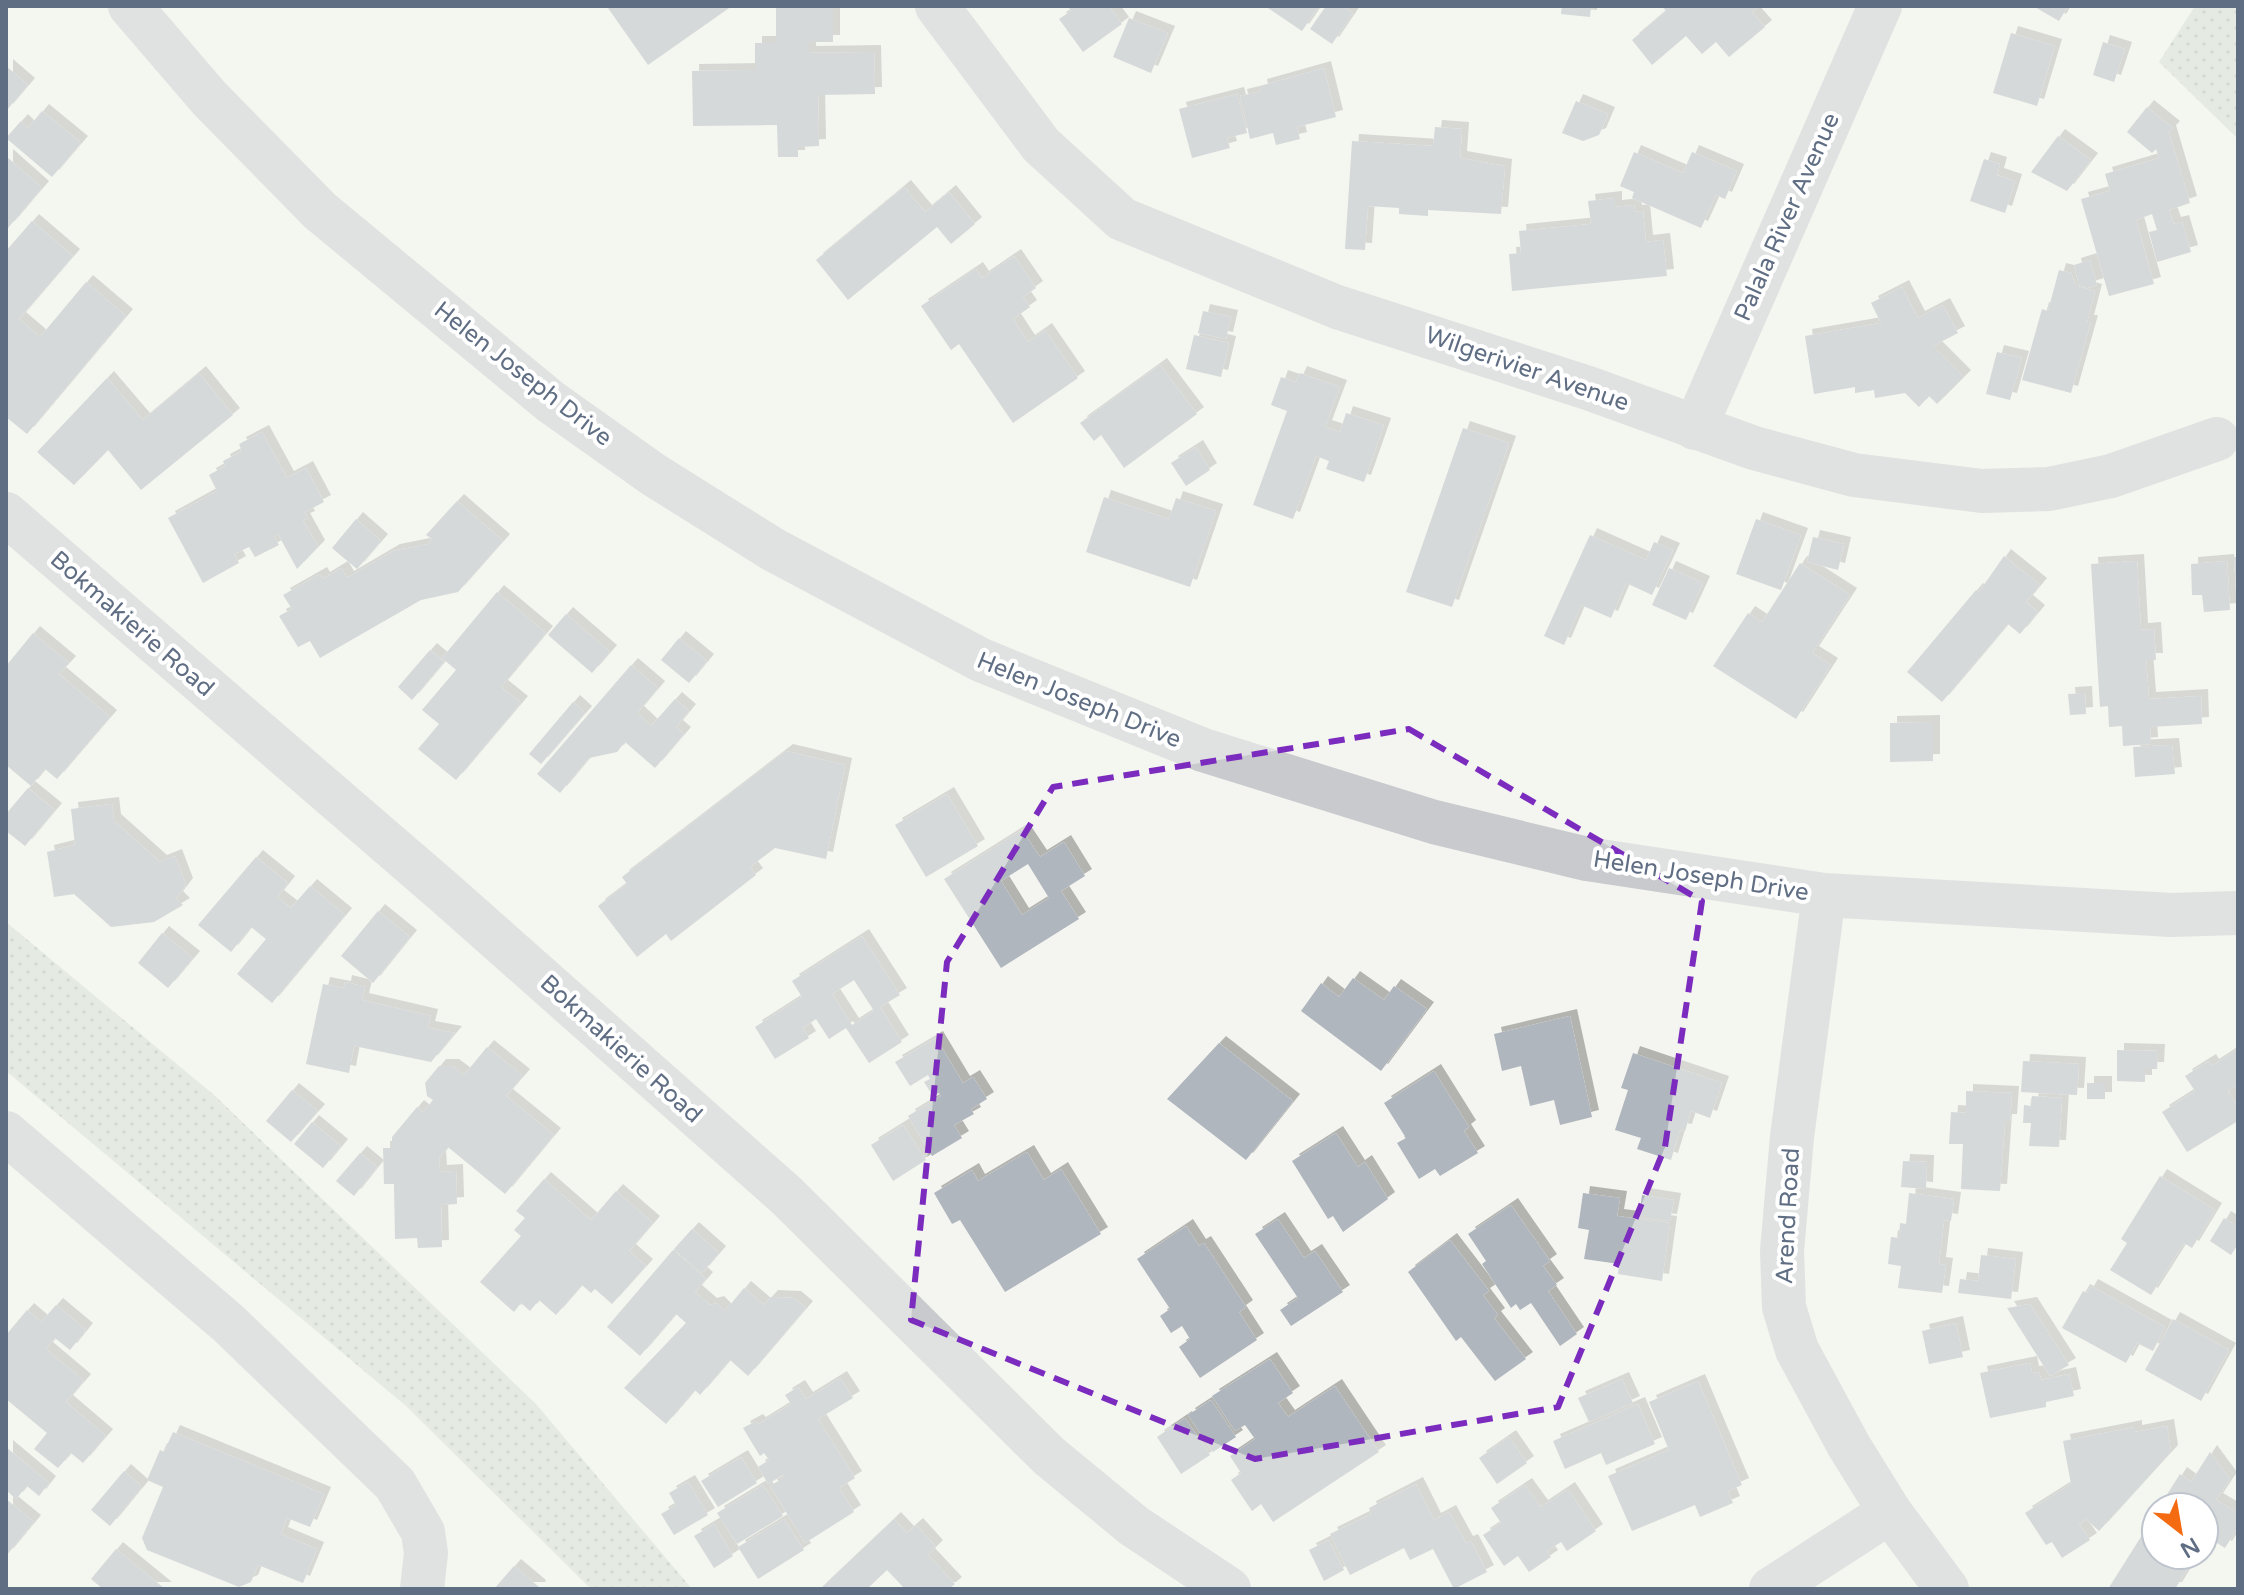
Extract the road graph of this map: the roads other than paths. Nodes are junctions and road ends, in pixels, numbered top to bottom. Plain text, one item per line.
1 (130, 6) edge
2 (937, 6) edge
3 (1880, 6) edge
4 (1695, 428) junction
5 (2217, 439) dead end
6 (6, 514) edge
7 (1824, 895) junction
8 (2238, 913) edge
9 (14, 1155) edge
10 (1890, 1512) junction
11 (422, 1589) edge
12 (1229, 1589) edge
13 (1771, 1589) edge
14 (1947, 1589) edge

1 - 7 street, Helen Joseph Drive
2 - 4 street, Wilgerivier Avenue
3 - 4 street, Palala River Avenue
4 - 5 street, Wilgerivier Avenue
6 - 12 street, Bokmakierie Road
7 - 8 street, Helen Joseph Drive
7 - 10 street, Arend Road
9 - 11 street
10 - 13 street
10 - 14 street, Arend Road

